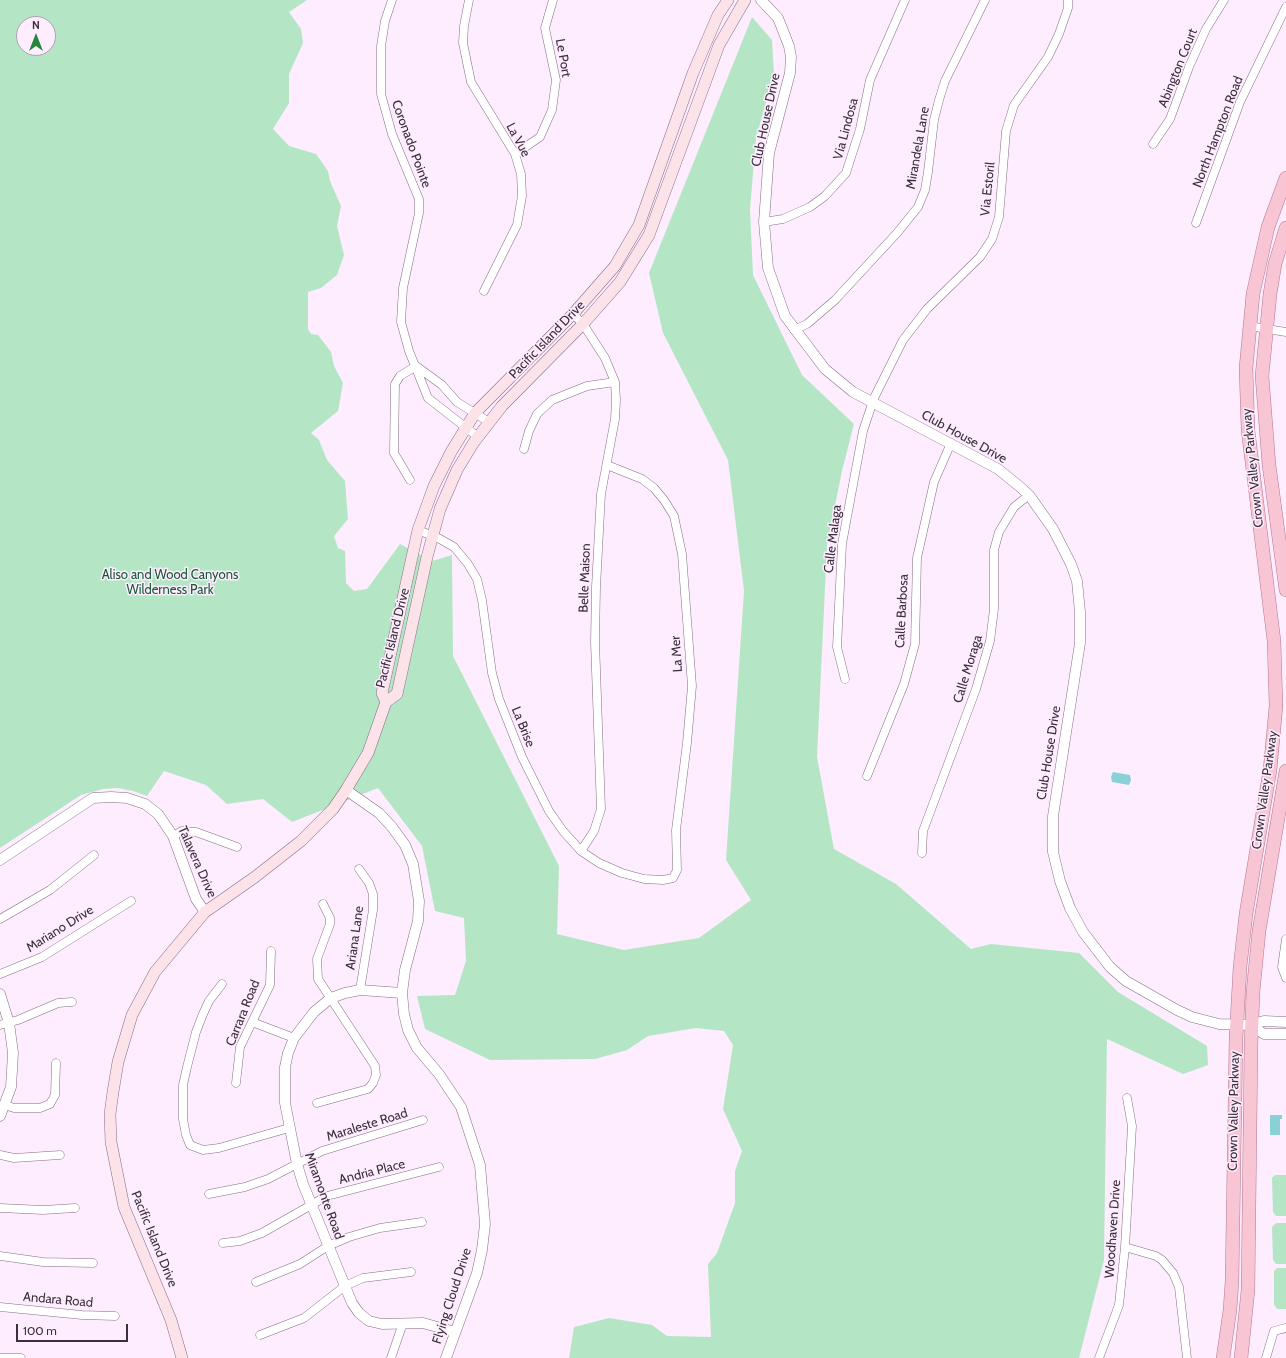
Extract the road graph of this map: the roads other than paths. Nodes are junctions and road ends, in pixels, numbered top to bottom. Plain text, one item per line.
1 (392, 0) edge
2 (468, 0) edge
3 (552, 0) edge
4 (728, 0) edge
5 (745, 0) edge
6 (761, 0) edge
7 (905, 0) edge
8 (985, 0) edge
9 (1068, 0) edge
10 (1224, 0) edge
11 (1280, 0) edge
12 (1286, 6) edge
13 (1153, 144) dead end
14 (515, 154) junction
15 (1286, 178) edge
16 (764, 222) junction
17 (1196, 223) dead end
18 (1286, 228) edge
19 (484, 291) dead end
20 (573, 314) junction
21 (583, 324) junction
22 (1249, 326) junction
23 (1265, 329) junction
24 (794, 330) junction
25 (1286, 332) edge
26 (416, 366) junction
27 (615, 382) junction
28 (874, 404) junction
29 (475, 413) junction
30 (489, 422) junction
31 (467, 427) junction
32 (478, 437) junction
33 (951, 443) junction
34 (524, 449) dead end
35 (607, 465) junction
36 (410, 480) dead end
37 (1029, 495) junction
38 (418, 530) junction
39 (433, 535) junction
40 (1286, 590) edge
41 (845, 679) dead end
42 (386, 702) junction
43 (1286, 771) edge
44 (866, 776) dead end
45 (346, 790) junction
46 (173, 836) junction
47 (237, 847) dead end
48 (581, 850) junction
49 (922, 853) dead end
50 (94, 855) dead end
51 (0, 860) edge
52 (359, 868) dead end
53 (673, 878) joint
54 (131, 900) dead end
55 (322, 904) dead end
56 (205, 912) junction
57 (0, 919) edge
58 (1286, 939) edge
59 (271, 951) dead end
60 (0, 974) edge
61 (1286, 978) edge
62 (222, 984) dead end
63 (360, 990) junction
64 (402, 993) junction
65 (0, 994) edge
66 (332, 998) junction
67 (72, 1002) dead end
68 (252, 1022) junction
69 (1286, 1022) edge
70 (5, 1024) edge
71 (1236, 1024) junction
72 (1251, 1024) junction
73 (1286, 1034) edge
74 (294, 1038) junction
75 (56, 1063) dead end
76 (236, 1084) dead end
77 (1127, 1098) dead end
78 (317, 1103) dead end
79 (5, 1105) junction
80 (0, 1116) edge
81 (423, 1120) dead end
82 (290, 1128) junction
83 (0, 1155) edge
84 (60, 1155) dead end
85 (297, 1164) junction
86 (439, 1167) dead end
87 (209, 1194) dead end
88 (311, 1203) junction
89 (0, 1208) edge
90 (75, 1208) dead end
91 (422, 1222) dead end
92 (223, 1243) dead end
93 (328, 1246) junction
94 (1125, 1247) junction
95 (0, 1256) edge
96 (93, 1263) dead end
97 (411, 1272) dead end
98 (256, 1282) dead end
99 (345, 1286) junction
100 (0, 1307) edge
101 (115, 1316) dead end
102 (403, 1323) junction
103 (1286, 1328) edge
104 (454, 1332) junction
105 (260, 1335) dead end
106 (0, 1358) edge
107 (21, 1358) edge
108 (182, 1358) edge
109 (391, 1358) edge
110 (446, 1358) edge
111 (1099, 1358) edge
112 (1187, 1358) edge
113 (1223, 1358) edge
114 (1241, 1358) edge
115 (1266, 1358) edge

1 - 26 street, Coronado Pointe
2 - 14 street, La Vue
3 - 14 street, Le Port
4 - 20 main road, Pacific Island Drive
5 - 21 main road, Pacific Island Drive
6 - 16 street, Club House Drive
7 - 16 street, Via Lindosa
8 - 24 street, Mirandela Lane
9 - 28 street, Via Estoril
10 - 13 street, Abington Court
11 - 12 street, North Hampton Road
12 - 17 street, North Hampton Road
14 - 19 street, La Vue
15 - 22 main road, Crown Valley Parkway
16 - 24 street, Club House Drive
18 - 23 main road, Crown Valley Parkway
20 - 21 street, Belle Maison
20 - 29 main road, Pacific Island Drive
21 - 27 street, Belle Maison
21 - 30 main road, Pacific Island Drive
22 - 23 street
22 - 71 main road, Crown Valley Parkway
23 - 25 street
23 - 40 main road, Crown Valley Parkway
24 - 28 street, Club House Drive
26 - 29 street
26 - 31 street, Coronado Pointe
26 - 36 street
27 - 34 street
27 - 35 street, Belle Maison
28 - 33 street, Club House Drive
28 - 41 street, Calle Malaga
29 - 30 street
29 - 31 main road, Pacific Island Drive
30 - 32 main road, Pacific Island Drive
31 - 32 street, Coronado Pointe
31 - 38 main road, Pacific Island Drive
32 - 39 main road, Pacific Island Drive
33 - 37 street, Club House Drive
33 - 44 street, Calle Barbosa
35 - 48 street, Belle Maison
35 - 53 street, La Mer
37 - 49 street, Calle Moraga
37 - 71 street, Club House Drive
38 - 39 street, La Brise
38 - 42 main road, Pacific Island Drive
39 - 42 main road, Pacific Island Drive
39 - 48 street, La Brise
42 - 45 main road, Pacific Island Drive
43 - 72 main road, Crown Valley Parkway
45 - 56 main road, Pacific Island Drive
45 - 64 street, Flying Cloud Drive
46 - 47 street
46 - 51 street, Talavera Drive
46 - 56 street, Talavera Drive
48 - 53 street, La Brise
50 - 57 street
52 - 63 street, Ariana Lane
54 - 60 street, Mariano Drive
55 - 66 street
56 - 108 main road, Pacific Island Drive
58 - 61 street
59 - 68 street, Carrara Road
62 - 82 street
63 - 64 street, Miramonte Road
63 - 66 street, Miramonte Road
64 - 104 street, Flying Cloud Drive
65 - 70 street
66 - 74 street, Miramonte Road
66 - 78 street
67 - 70 street
68 - 74 street
68 - 76 street, Carrara Road
69 - 72 street, Club House Drive
70 - 79 street
71 - 72 street, Club House Drive
71 - 113 main road, Crown Valley Parkway
72 - 73 street
72 - 114 main road, Crown Valley Parkway
74 - 82 street, Miramonte Road
75 - 79 street
77 - 94 street, Woodhaven Drive
79 - 80 street
81 - 85 street, Maraleste Road
82 - 85 street, Miramonte Road
83 - 84 street
85 - 87 street, Maraleste Road
85 - 88 street, Miramonte Road
86 - 88 street, Andria Place
88 - 92 street, Andria Place
88 - 93 street, Miramonte Road
89 - 90 street
91 - 93 street
93 - 98 street
93 - 99 street, Miramonte Road
94 - 111 street, Woodhaven Drive
94 - 112 street
95 - 96 street
97 - 99 street
99 - 102 street, Miramonte Road
99 - 105 street
100 - 101 street, Andara Road
102 - 104 street, Miramonte Road
102 - 109 street
103 - 115 street
104 - 110 street, Flying Cloud Drive
106 - 107 street

